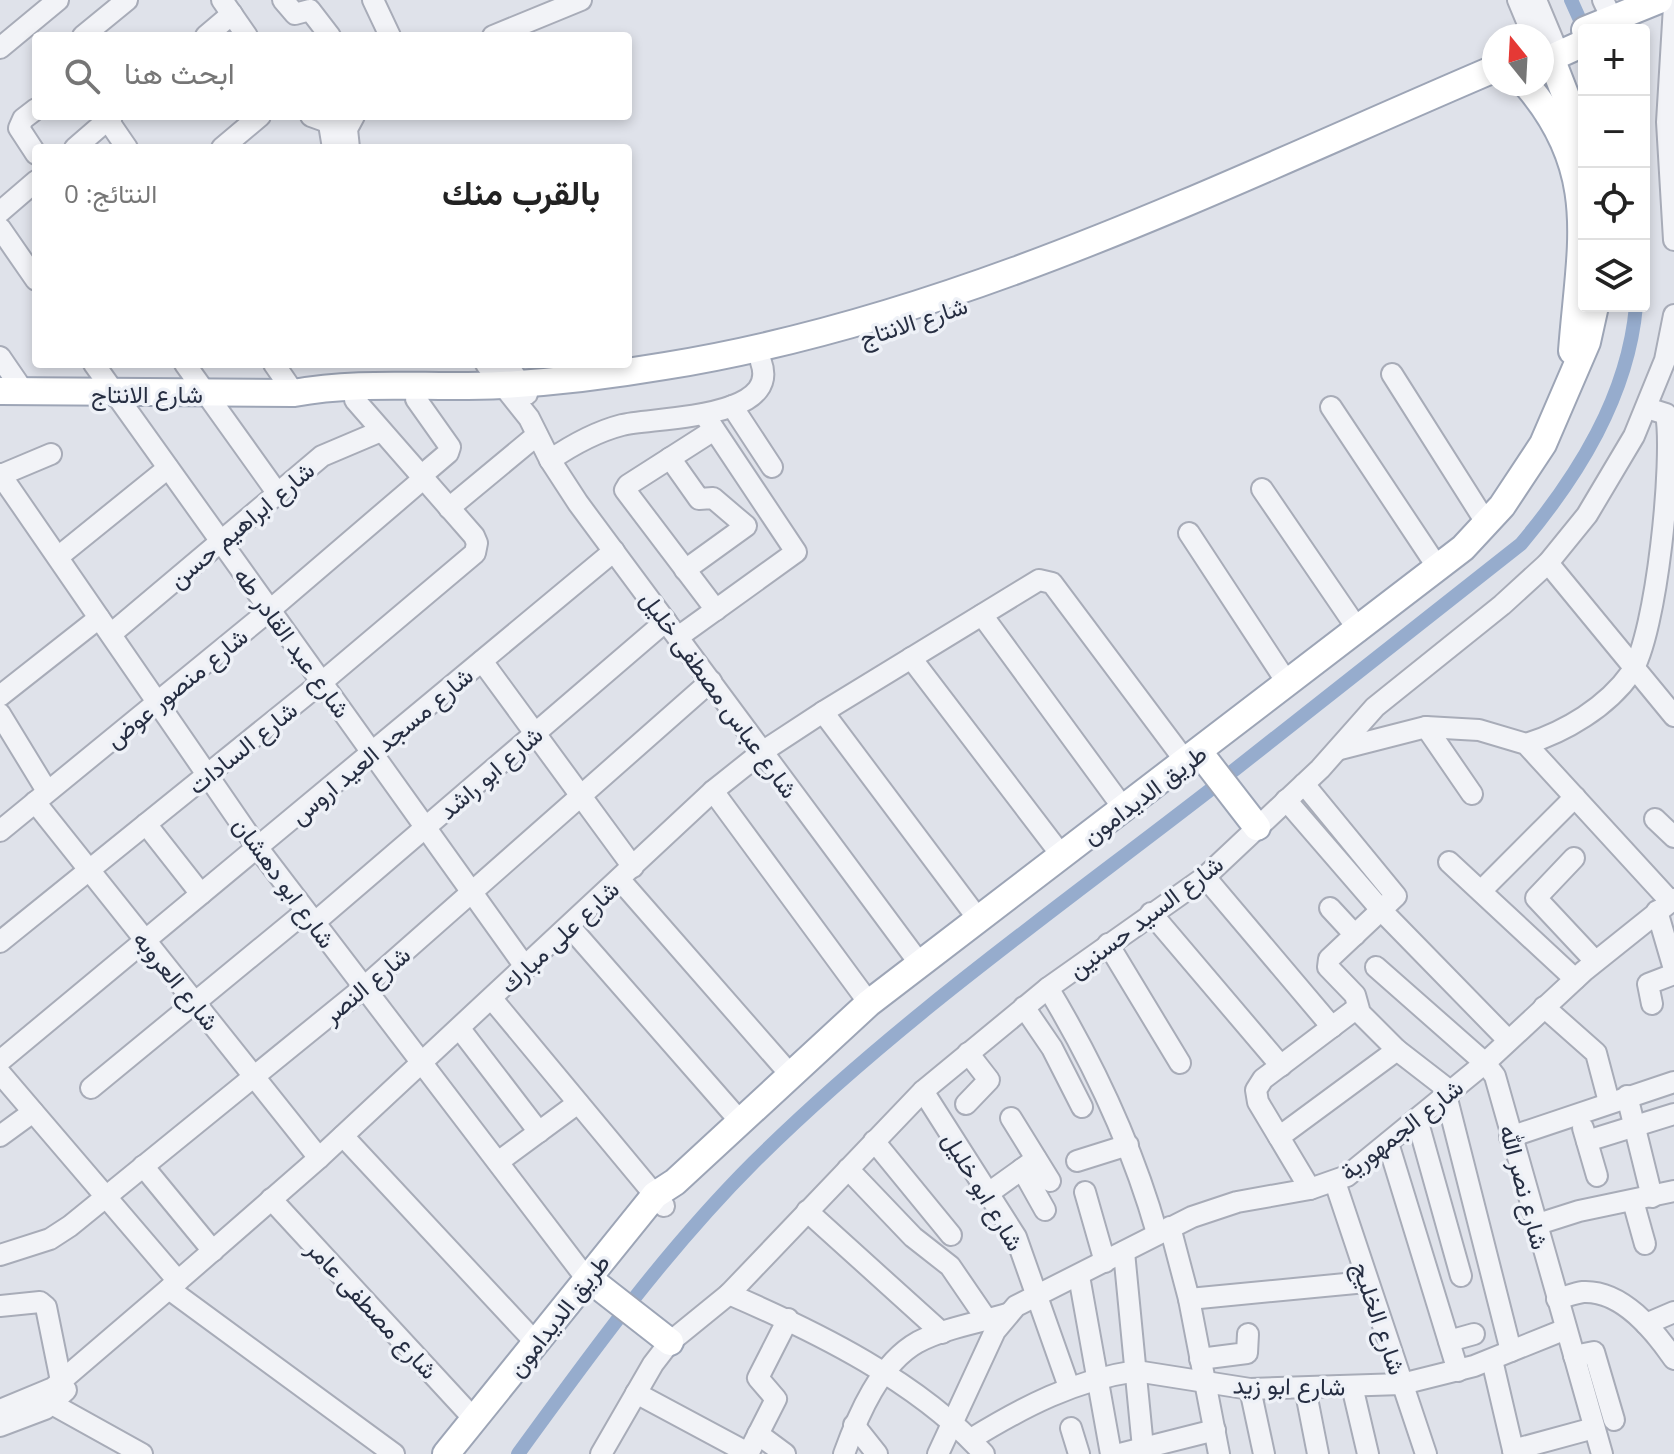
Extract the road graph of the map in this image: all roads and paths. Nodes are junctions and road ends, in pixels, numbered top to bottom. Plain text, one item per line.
1 (58, 0) edge
2 (127, 0) edge
3 (283, 0) edge
4 (373, 0) edge
5 (581, 0) edge
6 (1518, 0) edge
7 (1536, 0) edge
8 (1659, 0) edge
9 (231, 6) edge
10 (1674, 6) edge
11 (1610, 16) edge
12 (1531, 24) edge
13 (1540, 24) edge
14 (88, 32) edge
15 (209, 32) edge
16 (245, 32) edge
17 (327, 32) edge
18 (388, 32) edge
19 (503, 32) edge
20 (1578, 33) edge
21 (1554, 44) edge
22 (1578, 44) edge
23 (0, 48) edge
24 (1554, 48) edge
25 (1554, 72) edge
26 (1482, 74) edge
27 (1671, 83) edge
28 (1482, 88) edge
29 (1535, 96) edge
30 (32, 112) edge
31 (105, 120) edge
32 (110, 120) edge
33 (255, 120) edge
34 (1578, 129) edge
35 (1671, 142) edge
36 (79, 144) edge
37 (125, 144) edge
38 (227, 144) edge
39 (32, 148) edge
40 (32, 184) edge
41 (1578, 192) edge
42 (0, 212) edge
43 (0, 228) edge
44 (1580, 240) edge
45 (1674, 240) edge
46 (1072, 256) junction
47 (32, 274) edge
48 (1594, 312) edge
49 (1674, 315) edge
50 (0, 357) edge
51 (761, 362) junction
52 (97, 368) edge
53 (188, 368) edge
54 (277, 368) edge
55 (490, 368) edge
56 (1392, 374) dead end
57 (1571, 375) junction
58 (12, 392) edge
59 (205, 393) junction
60 (294, 393) junction
61 (115, 394) junction
62 (519, 397) edge
63 (416, 399) junction
64 (355, 400) junction
65 (732, 406) junction
66 (1331, 407) dead end
67 (1647, 408) junction
68 (709, 422) junction
69 (381, 431) junction
70 (51, 454) dead end
71 (670, 458) junction
72 (550, 460) junction
73 (772, 467) dead end
74 (168, 468) junction
75 (422, 477) junction
76 (2, 480) edge
77 (1262, 489) dead end
78 (278, 494) junction
79 (449, 508) junction
80 (1487, 524) junction
81 (1189, 533) dead end
82 (221, 541) junction
83 (614, 551) junction
84 (1668, 556) edge
85 (58, 557) junction
86 (1548, 563) junction
87 (1438, 568) junction
88 (685, 570) junction
89 (270, 610) junction
90 (716, 610) junction
91 (982, 615) junction
92 (105, 626) junction
93 (672, 629) junction
94 (1359, 631) junction
95 (911, 658) junction
96 (482, 661) junction
97 (1633, 669) junction
98 (711, 681) junction
99 (322, 682) junction
100 (1288, 684) junction
101 (0, 696) edge
102 (158, 703) junction
103 (823, 712) junction
104 (0, 714) edge
105 (1674, 716) edge
106 (1426, 727) junction
107 (536, 733) junction
108 (1526, 744) junction
109 (1340, 749) junction
110 (372, 752) junction
111 (762, 752) junction
112 (1192, 757) junction
113 (208, 774) junction
114 (1304, 784) junction
115 (713, 791) junction
116 (1472, 794) dead end
117 (581, 795) junction
118 (41, 796) junction
119 (1575, 797) junction
120 (1286, 800) junction
121 (1124, 809) junction
122 (1655, 819) dead end
123 (146, 824) junction
124 (426, 827) junction
125 (1257, 827) junction
126 (0, 831) edge
127 (1674, 837) edge
128 (257, 847) junction
129 (1062, 856) junction
130 (1574, 858) dead end
131 (1449, 862) dead end
132 (89, 870) junction
133 (626, 873) junction
134 (1205, 877) junction
135 (1481, 891) junction
136 (472, 892) junction
137 (201, 894) junction
138 (1389, 904) junction
139 (1667, 904) edge
140 (1330, 908) dead end
141 (1151, 913) junction
142 (309, 918) junction
143 (979, 920) junction
144 (570, 927) junction
145 (1355, 935) junction
146 (146, 941) junction
147 (0, 942) edge
148 (1108, 944) junction
149 (1595, 961) junction
150 (920, 964) junction
151 (1376, 967) dead end
152 (526, 968) junction
153 (1674, 972) edge
154 (1575, 979) junction
155 (363, 988) junction
156 (1048, 988) junction
157 (492, 999) junction
158 (195, 1003) junction
159 (869, 1003) junction
160 (1652, 1004) dead end
161 (1024, 1007) junction
162 (1544, 1007) junction
163 (1357, 1008) junction
164 (1332, 1027) junction
165 (460, 1029) junction
166 (1508, 1040) junction
167 (1397, 1050) junction
168 (968, 1053) junction
169 (0, 1061) edge
170 (1180, 1063) dead end
171 (1485, 1063) junction
172 (422, 1064) junction
173 (1281, 1066) junction
174 (0, 1073) edge
175 (789, 1073) junction
176 (254, 1077) junction
177 (1674, 1082) edge
178 (91, 1088) dead end
179 (923, 1091) junction
180 (1448, 1093) junction
181 (1618, 1099) junction
182 (578, 1103) junction
183 (966, 1104) dead end
184 (1082, 1107) dead end
185 (33, 1112) junction
186 (1579, 1113) junction
187 (1674, 1114) edge
188 (1011, 1118) dead end
189 (1417, 1119) junction
190 (739, 1120) junction
191 (1635, 1126) junction
192 (539, 1132) junction
193 (0, 1136) edge
194 (343, 1136) junction
195 (1279, 1137) junction
196 (1510, 1137) junction
197 (874, 1141) junction
198 (1587, 1141) junction
199 (1388, 1143) junction
200 (1128, 1145) junction
201 (319, 1158) junction
202 (1077, 1161) dead end
203 (498, 1162) junction
204 (1029, 1164) junction
205 (143, 1166) junction
206 (848, 1169) junction
207 (1597, 1176) dead end
208 (1050, 1181) dead end
209 (1335, 1182) junction
210 (1310, 1189) junction
211 (1674, 1191) edge
212 (990, 1192) junction
213 (1085, 1192) dead end
214 (665, 1194) junction
215 (106, 1195) junction
216 (271, 1199) junction
217 (1643, 1199) junction
218 (1045, 1210) dead end
219 (807, 1211) junction
220 (1535, 1225) junction
221 (1164, 1230) junction
222 (951, 1235) dead end
223 (1645, 1244) dead end
224 (1, 1248) edge
225 (213, 1251) junction
226 (1124, 1252) junction
227 (1105, 1262) junction
228 (1079, 1276) junction
229 (1461, 1276) dead end
230 (1366, 1282) junction
231 (174, 1285) junction
232 (596, 1285) junction
233 (729, 1294) junction
234 (1038, 1296) junction
235 (1189, 1299) junction
236 (1557, 1299) junction
237 (0, 1306) edge
238 (1674, 1312) edge
239 (1007, 1314) junction
240 (788, 1319) junction
241 (987, 1320) junction
242 (1646, 1324) junction
243 (1566, 1329) junction
244 (942, 1333) junction
245 (1248, 1334) dead end
246 (1474, 1334) dead end
247 (1449, 1341) junction
248 (670, 1342) junction
249 (536, 1343) junction
250 (101, 1347) junction
251 (1511, 1351) junction
252 (1574, 1356) junction
253 (1200, 1359) junction
254 (1674, 1359) edge
255 (1492, 1360) junction
256 (1136, 1371) junction
257 (1458, 1371) junction
258 (885, 1374) junction
259 (1099, 1377) junction
260 (61, 1381) junction
261 (1205, 1381) junction
262 (1402, 1384) junction
263 (1352, 1386) junction
264 (1069, 1387) junction
265 (1305, 1388) junction
266 (1250, 1389) junction
267 (636, 1393) junction
268 (52, 1404) junction
269 (0, 1410) edge
270 (475, 1420) junction
271 (1614, 1420) dead end
272 (953, 1421) junction
273 (854, 1425) junction
274 (0, 1426) edge
275 (1071, 1428) dead end
276 (1594, 1428) junction
277 (1215, 1430) junction
278 (758, 1434) junction
279 (978, 1446) edge
280 (1173, 1448) edge
281 (1126, 1452) edge
282 (1514, 1452) edge
283 (604, 1453) edge
284 (142, 1454) edge
285 (394, 1454) edge
286 (446, 1454) edge
287 (465, 1454) edge
288 (748, 1454) edge
289 (785, 1454) edge
290 (844, 1454) edge
291 (877, 1454) edge
292 (938, 1454) edge
293 (1079, 1454) edge
294 (1219, 1454) edge
295 (1264, 1454) edge
296 (1318, 1454) edge
297 (1368, 1454) edge
298 (1426, 1454) edge
299 (1602, 1454) edge

1 - 23 street
2 - 14 street
3 - 17 street
4 - 18 street
5 - 19 street
6 - 12 street
7 - 13 street
8 - 11 main road
9 - 15 street
9 - 16 street
10 - 11 main road
10 - 27 street
20 - 21 main road
22 - 24 main road
25 - 34 main road
26 - 46 main road, شارع الانتاج
27 - 35 street
28 - 46 main road, شارع الانتاج
29 - 41 main road, طريق الديدامون
30 - 39 street
31 - 36 street
32 - 37 street
33 - 38 street
35 - 45 street
40 - 42 street
43 - 47 street
44 - 57 main road, طريق الديدامون
46 - 51 main road, شارع الانتاج
46 - 62 main road, شارع الانتاج
48 - 57 main road, طريق الديدامون
49 - 67 street, شارع السيد حسنين
50 - 58 street
51 - 62 main road, شارع الانتاج
51 - 65 street
52 - 61 street, شارع عبد القادر طه
53 - 59 street
54 - 60 street
55 - 62 street, شارع عباس مصطفى خليل
56 - 80 street
57 - 80 main road, طريق الديدامون
58 - 61 main road, شارع الانتاج
59 - 60 main road, شارع الانتاج
59 - 61 main road, شارع الانتاج
59 - 78 street
60 - 62 main road, شارع الانتاج
60 - 64 main road, شارع الانتاج
61 - 74 street, شارع عبد القادر طه
62 - 63 main road, شارع الانتاج
62 - 72 street, شارع عباس مصطفى خليل
62 - 79 street
63 - 64 main road, شارع الانتاج
63 - 75 street, شارع منصور عوض
64 - 69 street, شارع السادات
65 - 68 street
65 - 73 street
66 - 87 street
67 - 84 street
67 - 86 street, شارع السيد حسنين
68 - 71 street
68 - 72 street
68 - 90 street, شارع ابو راشد
69 - 75 street, شارع السادات
69 - 78 street, شارع ابراهيم حسن
70 - 76 street
71 - 88 street
71 - 88 street
72 - 83 street, شارع عباس مصطفى خليل
74 - 82 street, شارع عبد القادر طه
74 - 85 street
75 - 79 street, شارع السادات
75 - 89 street, شارع منصور عوض
76 - 85 street, شارع ابو دهشان
77 - 94 street
78 - 82 street, شارع ابراهيم حسن
79 - 99 street, شارع السادات
80 - 87 main road, طريق الديدامون
81 - 100 street
82 - 89 street, شارع عبد القادر طه
82 - 92 street, شارع ابراهيم حسن
83 - 93 street, شارع عباس مصطفى خليل
83 - 96 street, شارع مسجد العيد اروس
84 - 97 street
85 - 92 street, شارع ابو دهشان
86 - 97 street
86 - 109 street, شارع السيد حسنين
87 - 94 main road, طريق الديدامون
88 - 90 street
89 - 99 street, شارع عبد القادر طه
89 - 102 street, شارع منصور عوض
90 - 93 street, شارع ابو راشد
91 - 95 street, شارع على مبارك
91 - 112 street, شارع على مبارك
91 - 121 street
92 - 101 street, شارع ابراهيم حسن
92 - 102 street, شارع ابو دهشان
93 - 98 street, شارع عباس مصطفى خليل
93 - 107 street, شارع ابو راشد
94 - 100 main road, طريق الديدامون
95 - 103 street, شارع على مبارك
95 - 129 street
96 - 107 street
96 - 110 street, شارع مسجد العيد اروس
97 - 105 street
97 - 108 street
98 - 111 street, شارع عباس مصطفى خليل
98 - 117 street, شارع النصر
99 - 110 street, شارع عبد القادر طه
99 - 113 street, شارع السادات
100 - 112 main road, طريق الديدامون
102 - 113 street, شارع ابو دهشان
102 - 118 street, شارع منصور عوض
103 - 111 street, شارع على مبارك
103 - 143 street
104 - 118 street, شارع العروبه
106 - 108 street
106 - 109 street
106 - 116 street
107 - 117 street
107 - 124 street, شارع ابو راشد
108 - 119 street
109 - 114 street, شارع السيد حسنين
110 - 124 street, شارع عبد القادر طه
110 - 128 street, شارع مسجد العيد اروس
111 - 115 street, شارع على مبارك
111 - 150 street, شارع عباس مصطفى خليل
112 - 121 main road, طريق الديدامون
112 - 125 main road
113 - 123 street, شارع السادات
113 - 128 street, شارع ابو دهشان
114 - 120 street, شارع السيد حسنين
114 - 138 street
115 - 133 street, شارع على مبارك
115 - 159 street
117 - 133 street
117 - 136 street, شارع النصر
118 - 126 street, شارع منصور عوض
118 - 132 street, شارع العروبه
119 - 135 street
119 - 139 street
120 - 125 street, شارع السيد حسنين
120 - 138 street
121 - 129 main road, طريق الديدامون
122 - 127 street
123 - 132 street, شارع السادات
123 - 137 street
124 - 136 street, شارع عبد القادر طه
124 - 142 street, شارع ابو راشد
125 - 134 street, شارع السيد حسنين
128 - 137 street, شارع مسجد العيد اروس
128 - 142 street, شارع ابو دهشان
129 - 143 main road, طريق الديدامون
130 - 149 street
131 - 135 street
132 - 146 street, شارع العروبه
132 - 147 street, شارع السادات
133 - 144 street, شارع على مبارك
133 - 175 street
134 - 141 street, شارع السيد حسنين
134 - 164 street
135 - 154 street
136 - 152 street, شارع عبد القادر طه
136 - 155 street, شارع النصر
137 - 146 street, شارع مسجد العيد اروس
138 - 145 street
138 - 166 street
139 - 149 street, شارع الجمهورية
139 - 153 street
140 - 145 street
141 - 148 street, شارع السيد حسنين
141 - 173 street
142 - 155 street, شارع ابو دهشان
142 - 158 street, شارع ابو راشد
143 - 150 main road, طريق الديدامون
144 - 152 street, شارع على مبارك
144 - 190 street
145 - 163 street
146 - 158 street, شارع العروبه
146 - 169 street, شارع مسجد العيد اروس
148 - 156 street, شارع السيد حسنين
148 - 170 street
149 - 154 street, شارع الجمهورية
150 - 159 main road, طريق الديدامون
151 - 171 street, شارع نصر الله
152 - 157 street, شارع على مبارك
153 - 160 street
154 - 162 street, شارع الجمهورية
155 - 172 street, شارع ابو دهشان
155 - 176 street, شارع النصر
156 - 161 street, شارع السيد حسنين
156 - 200 street
157 - 165 street, شارع على مبارك
157 - 182 street
158 - 176 street, شارع العروبه
158 - 178 street, شارع ابو راشد
159 - 175 main road, طريق الديدامون
161 - 168 street, شارع السيد حسنين
161 - 184 street
162 - 166 street, شارع الجمهورية
162 - 181 street
163 - 164 street
163 - 167 street
164 - 173 street
165 - 172 street, شارع على مبارك
165 - 192 street
166 - 171 street, شارع الجمهورية
167 - 180 street
167 - 195 street
168 - 179 street, شارع السيد حسنين
168 - 183 street
171 - 180 street, شارع الجمهورية
171 - 196 street, شارع نصر الله
172 - 194 street, شارع على مبارك
172 - 203 street, شارع ابو دهشان
173 - 195 street
174 - 185 street
175 - 190 main road, طريق الديدامون
176 - 201 street, شارع العروبه
176 - 205 street, شارع النصر
177 - 181 street
179 - 197 street, شارع السيد حسنين
179 - 212 street, شارع ابو خليل
180 - 189 street, شارع الجمهورية
180 - 251 street
181 - 186 street
181 - 191 street
182 - 192 street
182 - 214 street
185 - 193 street
185 - 215 street
186 - 196 street
186 - 198 street
187 - 191 street
188 - 204 street
189 - 199 street, شارع الجمهورية
189 - 229 street
190 - 214 main road, طريق الديدامون
191 - 198 street
191 - 217 street
192 - 203 street
194 - 201 street, شارع على مبارك
194 - 249 street
195 - 210 street
196 - 220 street, شارع نصر الله
197 - 206 street, شارع السيد حسنين
197 - 222 street
198 - 207 street
199 - 209 street, شارع الجمهورية
199 - 247 street
200 - 202 street
200 - 221 street
201 - 216 street, شارع على مبارك
203 - 232 street, شارع ابو دهشان
204 - 208 street
204 - 212 street
204 - 218 street
205 - 215 street, شارع النصر
205 - 225 street
206 - 219 street, شارع السيد حسنين
206 - 241 street
209 - 210 street, شارع الجمهورية
209 - 230 street, شارع الخليج
210 - 221 street, شارع الجمهورية
211 - 217 street
212 - 234 street, شارع ابو خليل
213 - 227 street
214 - 232 main road, طريق الديدامون
215 - 224 street, شارع النصر
215 - 231 street
216 - 225 street, شارع على مبارك
216 - 270 street, شارع مصطفى عامر
217 - 220 street
217 - 223 street
219 - 233 street, شارع السيد حسنين
219 - 244 street
220 - 236 street, شارع نصر الله
221 - 226 street, شارع الجمهورية
221 - 235 street
225 - 231 street, شارع على مبارك
226 - 227 street, شارع الجمهورية
226 - 256 street
227 - 228 street, شارع الجمهورية
228 - 234 street, شارع الجمهورية
228 - 259 street
230 - 235 street
230 - 262 street, شارع الخليج
231 - 250 street, شارع على مبارك
231 - 285 street
232 - 248 main road
232 - 249 main road, طريق الديدامون
232 - 287 main road, طريق الديدامون
233 - 240 street
233 - 248 street, شارع السيد حسنين
234 - 239 street, شارع الجمهورية
234 - 264 street, شارع ابو خليل
235 - 253 street
236 - 242 street
236 - 243 street, شارع نصر الله
237 - 260 street
238 - 242 street
239 - 241 street
239 - 272 street, شارع الجمهورية
240 - 258 street
240 - 278 street
241 - 244 street
242 - 254 street
243 - 251 street, شارع ابو زيد
243 - 252 street, شارع نصر الله
244 - 258 street
245 - 253 street
246 - 247 street
247 - 257 street
248 - 267 street, شارع السيد حسنين
249 - 270 main road, طريق الديدامون
250 - 260 street
250 - 268 street
251 - 255 street, شارع ابو زيد
252 - 271 street
252 - 276 street, شارع نصر الله
253 - 261 street
255 - 257 street, شارع ابو زيد
255 - 282 street
256 - 259 street, شارع ابو زيد
256 - 261 street, شارع ابو زيد
256 - 281 street
257 - 262 street, شارع ابو زيد
258 - 272 street
258 - 273 street
259 - 264 street, شارع ابو زيد
259 - 281 street
260 - 269 street
261 - 266 street, شارع ابو زيد
261 - 277 street
262 - 263 street, شارع ابو زيد
262 - 298 street, شارع الخليج
263 - 265 street, شارع ابو زيد
263 - 297 street
264 - 279 street, شارع ابو زيد
265 - 266 street, شارع ابو زيد
265 - 296 street
266 - 295 street
267 - 283 street, شارع السيد حسنين
267 - 288 street
268 - 274 street
268 - 284 street
270 - 286 main road, طريق الديدامون
272 - 279 street
272 - 292 street, شارع الجمهورية
273 - 290 street
273 - 291 street
275 - 293 street
276 - 282 street
276 - 299 street, شارع نصر الله
277 - 280 street
277 - 294 street
278 - 288 street
278 - 289 street
280 - 281 street

